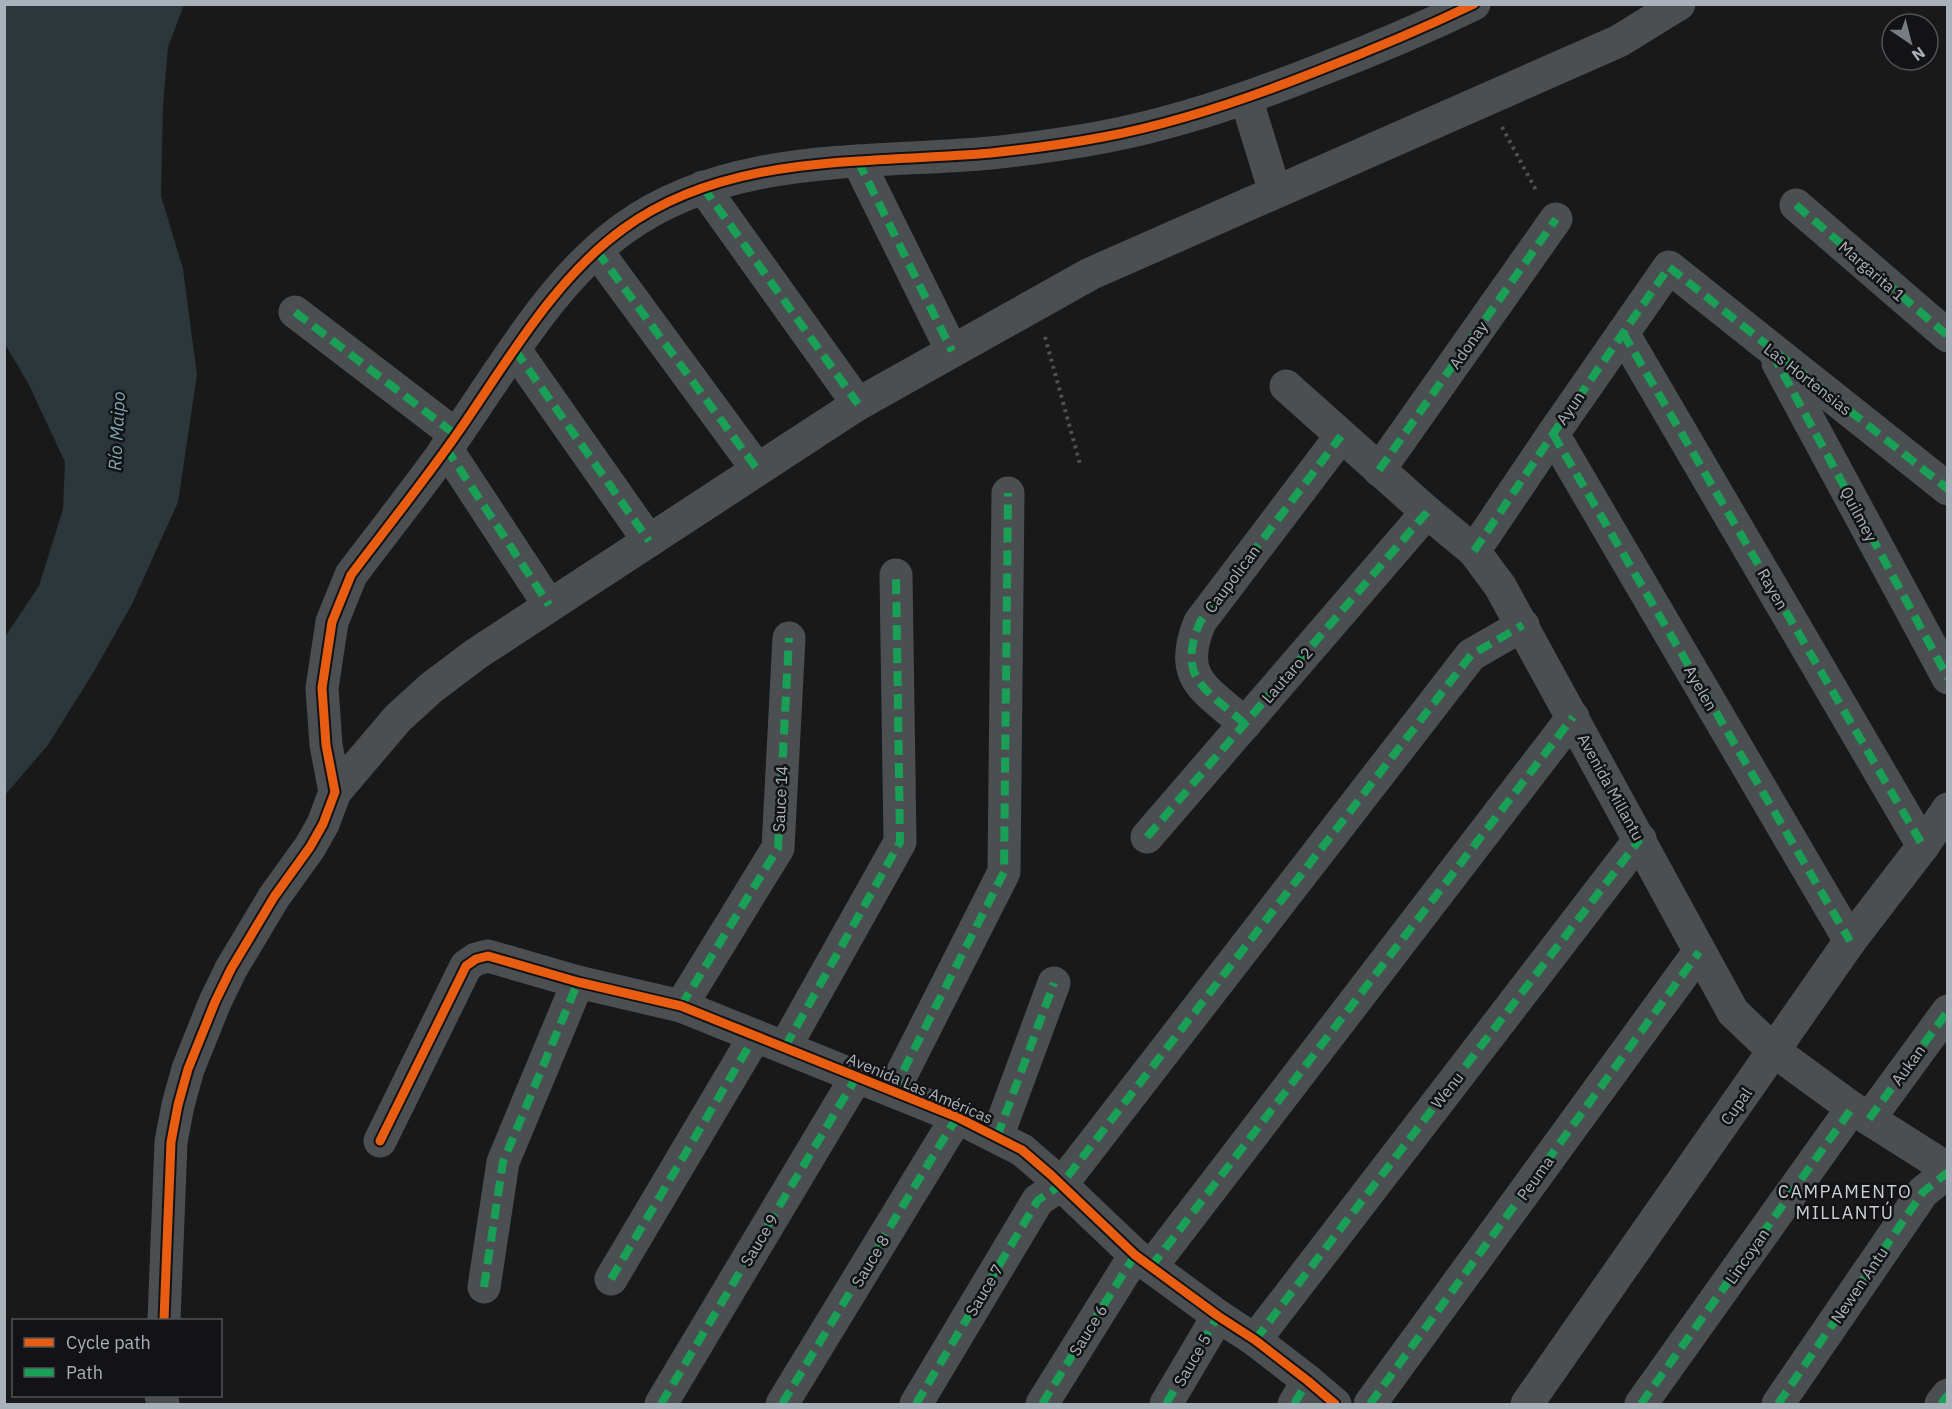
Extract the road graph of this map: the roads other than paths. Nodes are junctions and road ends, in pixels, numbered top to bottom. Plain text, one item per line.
1 (1474, 4) edge
2 (1679, 4) edge
3 (1246, 98) junction
4 (858, 161) junction
5 (703, 187) junction
6 (1275, 192) junction
7 (1796, 206) dead end
8 (1556, 219) dead end
9 (597, 251) junction
10 (1669, 267) joint
11 (295, 312) dead end
12 (1623, 333) junction
13 (1947, 336) edge
14 (515, 350) junction
15 (1771, 350) junction
16 (952, 351) junction
17 (1286, 386) dead end
18 (858, 404) junction
19 (1552, 434) junction
20 (1341, 436) junction
21 (451, 442) junction
22 (757, 469) junction
23 (1379, 470) junction
24 (1947, 489) edge
25 (1008, 494) dead end
26 (1427, 512) junction
27 (649, 542) junction
28 (1474, 551) junction
29 (896, 575) dead end
30 (549, 605) junction
31 (1523, 625) junction
32 (789, 638) dead end
33 (1947, 678) edge
34 (1573, 717) junction
35 (1245, 724) junction
36 (335, 792) junction
37 (1947, 809) edge
38 (1147, 837) dead end
39 (1640, 839) junction
40 (1923, 846) junction
41 (1850, 941) junction
42 (1699, 952) junction
43 (578, 982) junction
44 (1054, 983) dead end
45 (681, 1006) junction
46 (1947, 1011) edge
47 (755, 1036) junction
48 (785, 1047) junction
49 (1774, 1051) junction
50 (858, 1076) junction
51 (893, 1091) junction
52 (1861, 1114) junction
53 (957, 1117) junction
54 (997, 1137) junction
55 (380, 1141) dead end
56 (1947, 1171) edge
57 (1061, 1185) junction
58 (1143, 1261) junction
59 (611, 1279) dead end
60 (484, 1287) dead end
61 (1218, 1316) junction
62 (164, 1319) edge
63 (1255, 1340) junction
64 (1301, 1393) edge
65 (1947, 1395) edge
66 (661, 1404) edge
67 (782, 1404) edge
68 (916, 1404) edge
69 (1042, 1404) edge
70 (1166, 1404) edge
71 (1335, 1404) edge
72 (1370, 1404) edge
73 (1527, 1404) edge
74 (1641, 1404) edge
75 (1778, 1404) edge
76 (1941, 1404) edge

1 - 3 street
2 - 6 street
3 - 4 street
3 - 6 street
4 - 5 street
4 - 16 street
5 - 9 street
5 - 18 street
6 - 16 street
7 - 13 street, Margarita 1
8 - 23 street, Adonay
9 - 14 street
9 - 22 street
10 - 12 street, Ayun
10 - 15 street, Las Hortensias
11 - 21 street
12 - 19 street, Ayun
12 - 40 street, Rayen
14 - 21 street
14 - 27 street
15 - 24 street, Las Hortensias
15 - 33 street, Quilmey
16 - 18 street
17 - 20 street, Avenida Millantu
18 - 22 street
19 - 28 street, Ayun
19 - 41 street, Ayelen
20 - 23 street, Avenida Millantu
20 - 35 street, Caupolican
21 - 30 street
21 - 36 street
22 - 27 street
23 - 26 street, Avenida Millantu
25 - 51 street
26 - 28 street, Avenida Millantu
26 - 35 street, Lautaro 2
27 - 30 street
28 - 31 street, Avenida Millantu
29 - 48 street
30 - 36 street
31 - 34 street, Avenida Millantu
31 - 57 street, Sauce 7
32 - 45 street, Sauce 14
34 - 39 street, Avenida Millantu
34 - 58 street, Sauce 6
35 - 38 street, Lautaro 2
36 - 62 street
37 - 40 street, Cupal
39 - 42 street, Avenida Millantu
39 - 63 street, Wenu
40 - 41 street, Cupal
41 - 49 street, Cupal
42 - 49 street, Avenida Millantu
42 - 72 street, Peuma
43 - 45 street, Avenida Las Américas
43 - 55 street, Avenida Las Américas
43 - 60 street
44 - 54 street
45 - 47 street, Avenida Las Américas
46 - 52 street, Aukan
47 - 48 street, Avenida Las Américas
47 - 59 street
48 - 50 street, Avenida Las Américas
49 - 52 street, Avenida Millantu
49 - 73 street, Cupal
50 - 51 street, Avenida Las Américas
50 - 66 street, Sauce 9
51 - 53 street, Avenida Las Américas
52 - 56 street, Avenida Millantu
52 - 74 street, Lincoyan
53 - 54 street, Avenida Las Américas
53 - 67 street, Sauce 8
54 - 57 street, Avenida Las Américas
56 - 75 street, Newen Antu
57 - 58 street, Avenida Las Américas
57 - 68 street, Sauce 7
58 - 61 street, Avenida Las Américas
58 - 69 street, Sauce 6
61 - 63 street, Avenida Las Américas
61 - 70 street, Sauce 5
63 - 64 street, Avenida Las Américas
64 - 71 street, Avenida Las Américas
65 - 76 street

